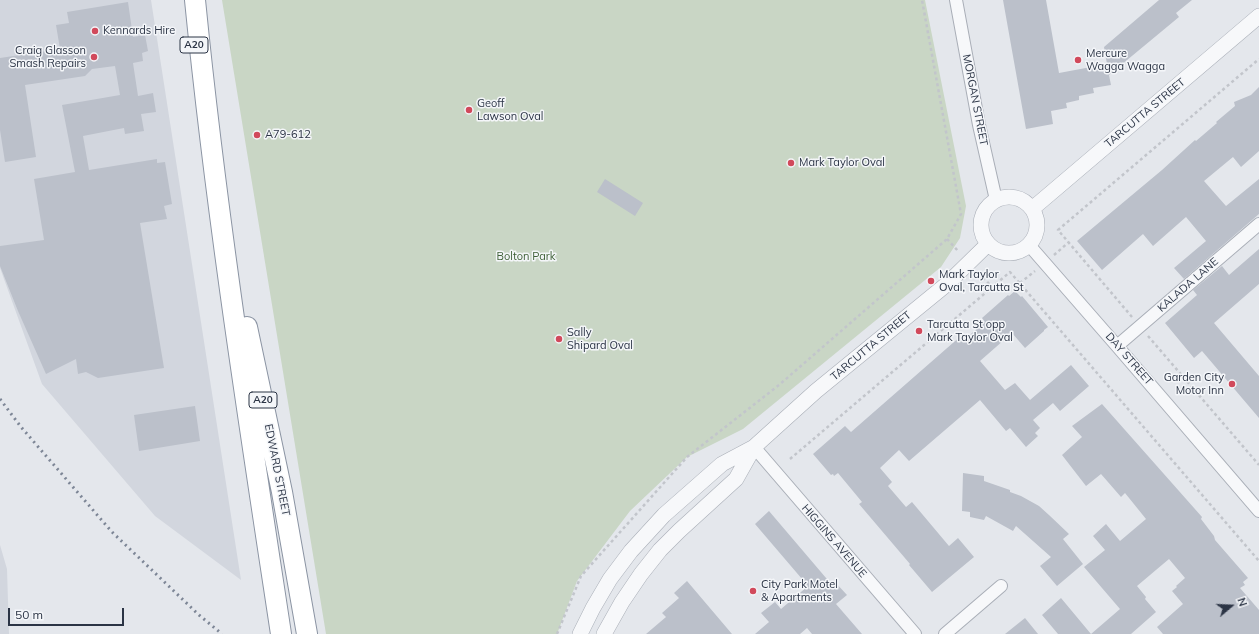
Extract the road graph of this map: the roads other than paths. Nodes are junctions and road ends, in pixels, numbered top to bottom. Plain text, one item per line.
1 (183, 0) edge
2 (194, 0) edge
3 (956, 0) edge
4 (1259, 16) edge
5 (204, 89) junction
6 (214, 166) junction
7 (996, 200) junction
8 (1032, 209) junction
9 (1259, 224) edge
10 (988, 244) junction
11 (1029, 245) junction
12 (1117, 346) junction
13 (754, 447) junction
14 (688, 493) junction
15 (703, 508) junction
16 (1259, 511) edge
17 (664, 516) junction
18 (679, 531) junction
19 (1001, 586) dead end
20 (281, 634) edge
21 (307, 634) edge
22 (580, 634) edge
23 (604, 634) edge
24 (915, 634) edge
25 (945, 634) edge

1 - 5 highway, EDWARD STREET / A20
2 - 5 highway, EDWARD STREET / A20
3 - 7 street, MORGAN STREET
4 - 8 street, TARCUTTA STREET
5 - 6 highway, EDWARD STREET / A20
6 - 20 highway, EDWARD STREET / A20
6 - 21 highway, EDWARD STREET / A20
7 - 8 street
7 - 10 street
8 - 11 street
9 - 12 street, KALADA LANE
10 - 11 street
10 - 13 street, TARCUTTA STREET
11 - 12 street, DAY STREET
12 - 16 street, DAY STREET
13 - 14 street, TARCUTTA STREET
13 - 15 street, TARCUTTA STREET
13 - 24 street, HIGGINS AVENUE
14 - 15 street
14 - 17 street, TARCUTTA STREET
15 - 18 street, TARCUTTA STREET
17 - 18 street
17 - 22 street, TARCUTTA STREET
18 - 23 street, TARCUTTA STREET
19 - 25 street

